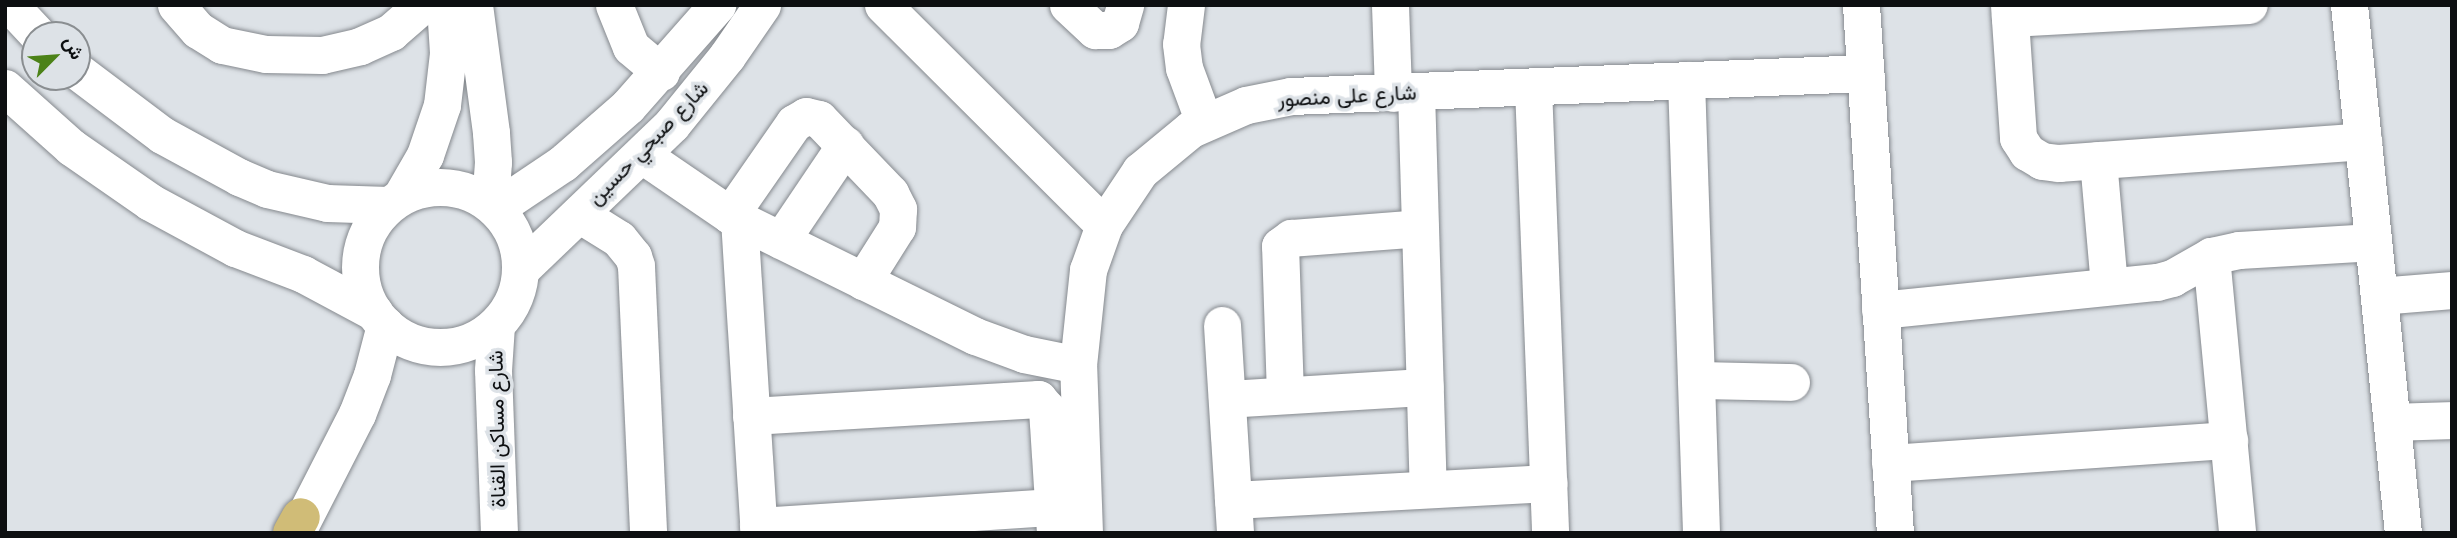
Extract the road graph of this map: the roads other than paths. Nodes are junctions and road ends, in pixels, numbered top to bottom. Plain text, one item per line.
1 (10, 5) edge
2 (176, 5) edge
3 (614, 5) edge
4 (717, 5) edge
5 (762, 5) edge
6 (883, 5) edge
7 (1068, 5) edge
8 (1125, 5) edge
9 (1186, 5) edge
10 (1390, 5) edge
11 (1861, 5) edge
12 (2249, 5) edge
13 (2348, 5) edge
14 (438, 11) edge
15 (2009, 11) edge
16 (25, 21) edge
17 (661, 72) junction
18 (1866, 73) junction
19 (1686, 80) junction
20 (91, 82) edge
21 (1533, 87) junction
22 (5, 88) edge
23 (1404, 92) junction
24 (1203, 122) junction
25 (2363, 141) junction
26 (845, 145) junction
27 (642, 155) junction
28 (2098, 160) junction
29 (395, 200) junction
30 (493, 206) junction
31 (579, 214) junction
32 (735, 217) junction
33 (1104, 225) junction
34 (1420, 228) junction
35 (781, 240) junction
36 (2373, 242) junction
37 (2211, 256) junction
38 (521, 270) junction
39 (863, 281) junction
40 (2109, 286) junction
41 (2452, 290) edge
42 (2379, 296) junction
43 (1880, 310) junction
44 (379, 319) junction
45 (496, 325) junction
46 (1222, 325) dead end
47 (1078, 365) junction
48 (1696, 380) junction
49 (1791, 382) dead end
50 (1425, 387) junction
51 (1285, 395) junction
52 (1227, 399) junction
53 (751, 416) junction
54 (2452, 419) edge
55 (2392, 422) junction
56 (2229, 440) junction
57 (1890, 463) junction
58 (1549, 482) junction
59 (1428, 489) junction
60 (1234, 517) edge
61 (1055, 520) edge
62 (296, 527) edge
63 (759, 529) edge
64 (499, 533) edge
65 (648, 533) edge
66 (1084, 533) edge
67 (1550, 533) edge
68 (1701, 533) edge
69 (1895, 533) edge
70 (2237, 533) edge
71 (2403, 533) edge

1 - 16 street
2 - 14 street
3 - 17 street
4 - 17 street, شارع صبحي حسين
5 - 27 street, شارع صبحي حسين
6 - 33 street
7 - 8 street
9 - 24 street
10 - 23 street
11 - 18 street
12 - 15 street
13 - 25 street
14 - 29 street
14 - 30 street
15 - 28 street
17 - 30 street, شارع صبحي حسين
18 - 19 street, شارع على منصور
18 - 43 street
19 - 21 street, شارع على منصور
19 - 48 street
20 - 29 street
21 - 23 street, شارع على منصور
21 - 58 street
22 - 44 street
23 - 24 street, شارع على منصور
23 - 34 street
24 - 33 street, شارع على منصور
25 - 28 street
25 - 36 street
26 - 32 street
26 - 35 street
26 - 39 street
27 - 31 street, شارع صبحي حسين
27 - 32 street
28 - 40 street
29 - 30 street
29 - 44 street
30 - 38 street
31 - 38 street, شارع صبحي حسين
31 - 65 street
32 - 35 street
32 - 53 street
33 - 47 street, شارع على منصور
34 - 50 street
34 - 51 street
35 - 39 street
36 - 37 street
36 - 42 street
37 - 40 street
37 - 56 street
38 - 45 street
39 - 47 street
40 - 43 street
41 - 42 street
42 - 55 street
43 - 57 street
44 - 45 street
44 - 62 street
45 - 64 street, شارع مساكن القناة
46 - 52 street
47 - 66 street, شارع على منصور
48 - 49 street
48 - 68 street
50 - 51 street
50 - 59 street
51 - 52 street
52 - 60 street
53 - 61 street
53 - 63 street
54 - 55 street
55 - 71 street
56 - 57 street
56 - 70 street
57 - 69 street
58 - 59 street
58 - 67 street
59 - 60 street
61 - 63 street

